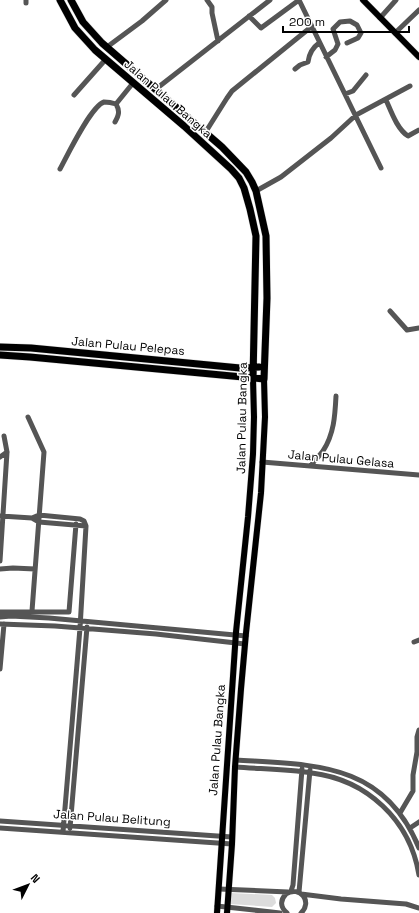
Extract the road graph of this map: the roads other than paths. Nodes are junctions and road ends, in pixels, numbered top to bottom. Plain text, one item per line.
1 (60, 0) edge
2 (71, 0) edge
3 (166, 0) edge
4 (207, 0) edge
5 (270, 0) edge
6 (299, 0) edge
7 (363, 0) edge
8 (396, 0) edge
9 (419, 10) edge
10 (249, 16) junction
11 (380, 18) junction
12 (311, 27) junction
13 (395, 33) junction
14 (218, 41) junction
15 (319, 43) junction
16 (347, 43) dead end
17 (107, 46) junction
18 (326, 57) junction
19 (419, 57) edge
20 (106, 59) junction
21 (295, 70) dead end
22 (366, 75) dead end
23 (133, 83) junction
24 (410, 86) dead end
25 (156, 89) junction
26 (345, 94) junction
27 (74, 95) dead end
28 (168, 100) junction
29 (386, 100) junction
30 (116, 104) junction
31 (162, 107) junction
32 (356, 116) junction
33 (116, 122) dead end
34 (419, 130) edge
35 (205, 133) junction
36 (381, 168) dead end
37 (60, 169) dead end
38 (256, 191) junction
39 (390, 311) dead end
40 (419, 328) edge
41 (0, 347) edge
42 (0, 356) edge
43 (254, 367) junction
44 (264, 367) junction
45 (253, 379) junction
46 (264, 379) junction
47 (336, 396) dead end
48 (28, 417) dead end
49 (4, 436) dead end
50 (7, 452) junction
51 (0, 457) edge
52 (262, 462) junction
53 (311, 466) junction
54 (419, 475) edge
55 (3, 481) edge
56 (39, 515) junction
57 (2, 516) edge
58 (32, 518) junction
59 (39, 522) junction
60 (76, 524) junction
61 (86, 526) junction
62 (0, 554) edge
63 (0, 562) edge
64 (0, 568) edge
65 (13, 568) junction
66 (35, 569) junction
67 (32, 611) junction
68 (0, 612) edge
69 (69, 612) junction
70 (0, 617) edge
71 (72, 620) junction
72 (80, 621) junction
73 (88, 622) junction
74 (2, 624) edge
75 (80, 628) junction
76 (87, 628) junction
77 (236, 635) junction
78 (246, 636) junction
79 (235, 643) junction
80 (245, 644) junction
81 (0, 669) edge
82 (419, 730) edge
83 (236, 760) junction
84 (302, 764) junction
85 (310, 765) junction
86 (235, 767) junction
87 (301, 772) junction
88 (309, 772) junction
89 (400, 813) junction
90 (0, 821) edge
91 (419, 822) edge
92 (63, 825) junction
93 (70, 826) junction
94 (0, 828) edge
95 (410, 828) junction
96 (63, 832) junction
97 (70, 833) junction
98 (222, 836) junction
99 (232, 837) junction
100 (418, 842) edge
101 (222, 844) junction
102 (232, 844) junction
103 (419, 848) edge
104 (419, 875) edge
105 (219, 889) junction
106 (228, 890) junction
107 (289, 892) junction
108 (300, 893) junction
109 (217, 906) junction
110 (419, 908) edge
111 (227, 910) edge
112 (217, 913) edge
113 (280, 913) edge
114 (287, 913) edge
115 (301, 913) edge
116 (417, 913) edge

1 - 20 highway, Jalan Pulau Bangka
2 - 17 highway, Jalan Pulau Bangka
3 - 17 street
4 - 14 street
5 - 10 street
6 - 10 street
6 - 12 street
7 - 11 main road
8 - 11 street
9 - 13 street
10 - 14 street
11 - 13 main road
12 - 15 street
12 - 35 street
13 - 19 main road
14 - 25 street
15 - 18 street
15 - 21 street
16 - 18 street
17 - 25 highway, Jalan Pulau Bangka
18 - 26 street
20 - 23 highway, Jalan Pulau Bangka
20 - 27 street
22 - 26 street
23 - 30 street
23 - 31 highway, Jalan Pulau Bangka
24 - 29 street
25 - 28 highway, Jalan Pulau Bangka
26 - 32 street
28 - 31 highway
28 - 35 highway, Jalan Pulau Bangka
29 - 32 street
29 - 34 street
30 - 33 street
30 - 37 street
31 - 43 highway, Jalan Pulau Bangka
32 - 36 street
32 - 38 street
35 - 38 highway, Jalan Pulau Bangka
38 - 44 highway, Jalan Pulau Bangka
39 - 40 street
41 - 43 highway, Jalan Pulau Pelepas
42 - 45 highway, Jalan Pulau Pelepas
43 - 44 highway, Jalan Pulau Pelepas
43 - 45 highway, Jalan Pulau Bangka
44 - 46 highway, Jalan Pulau Bangka
45 - 46 highway, Jalan Pulau Pelepas
45 - 77 main road, Jalan Pulau Bangka
46 - 52 main road, Jalan Pulau Bangka
47 - 53 street
48 - 56 street
49 - 50 street
50 - 51 street
50 - 55 street
52 - 53 street, Jalan Pulau Gelasa
52 - 78 main road, Jalan Pulau Bangka
53 - 54 street, Jalan Pulau Gelasa
55 - 57 street
56 - 58 street
56 - 59 street
56 - 61 street
57 - 58 street
57 - 62 street
58 - 59 street
59 - 60 street
59 - 66 street
60 - 61 street
60 - 69 street
61 - 72 street
62 - 63 street
63 - 65 street
64 - 65 street
65 - 66 street
66 - 67 street
67 - 68 street
67 - 69 street
69 - 71 street
70 - 71 street
71 - 72 street
72 - 73 street
72 - 75 street
73 - 76 street
73 - 77 street
74 - 75 street
74 - 81 street
75 - 76 street
75 - 92 street
76 - 79 street
76 - 93 street
77 - 78 street
77 - 79 main road, Jalan Pulau Bangka
78 - 80 main road, Jalan Pulau Bangka
79 - 80 street
79 - 98 main road, Jalan Pulau Bangka
80 - 83 main road, Jalan Pulau Bangka
82 - 89 street
83 - 84 street
83 - 86 main road, Jalan Pulau Bangka
84 - 85 street
84 - 87 street
85 - 88 street
85 - 89 street
86 - 87 street
86 - 99 main road, Jalan Pulau Bangka
87 - 88 street
87 - 107 street
88 - 104 street
88 - 108 street
89 - 95 street
90 - 92 street, Jalan Pulau Belitung
91 - 95 street
92 - 93 street, Jalan Pulau Belitung
92 - 96 street
93 - 97 street
93 - 98 street, Jalan Pulau Belitung
94 - 96 street, Jalan Pulau Belitung
95 - 100 street
96 - 97 street, Jalan Pulau Belitung
97 - 101 street, Jalan Pulau Belitung
98 - 99 street, Jalan Pulau Belitung
98 - 101 main road, Jalan Pulau Bangka
99 - 102 main road, Jalan Pulau Bangka
100 - 103 street
101 - 102 street, Jalan Pulau Belitung
101 - 105 main road, Jalan Pulau Bangka
102 - 106 main road, Jalan Pulau Bangka
105 - 106 street
105 - 109 main road, Jalan Pulau Bangka
106 - 107 street
106 - 111 main road, Jalan Pulau Bangka
107 - 108 street
107 - 114 street
108 - 110 street
108 - 115 street
109 - 111 street
109 - 112 main road, Jalan Pulau Bangka
110 - 116 street
111 - 113 street

